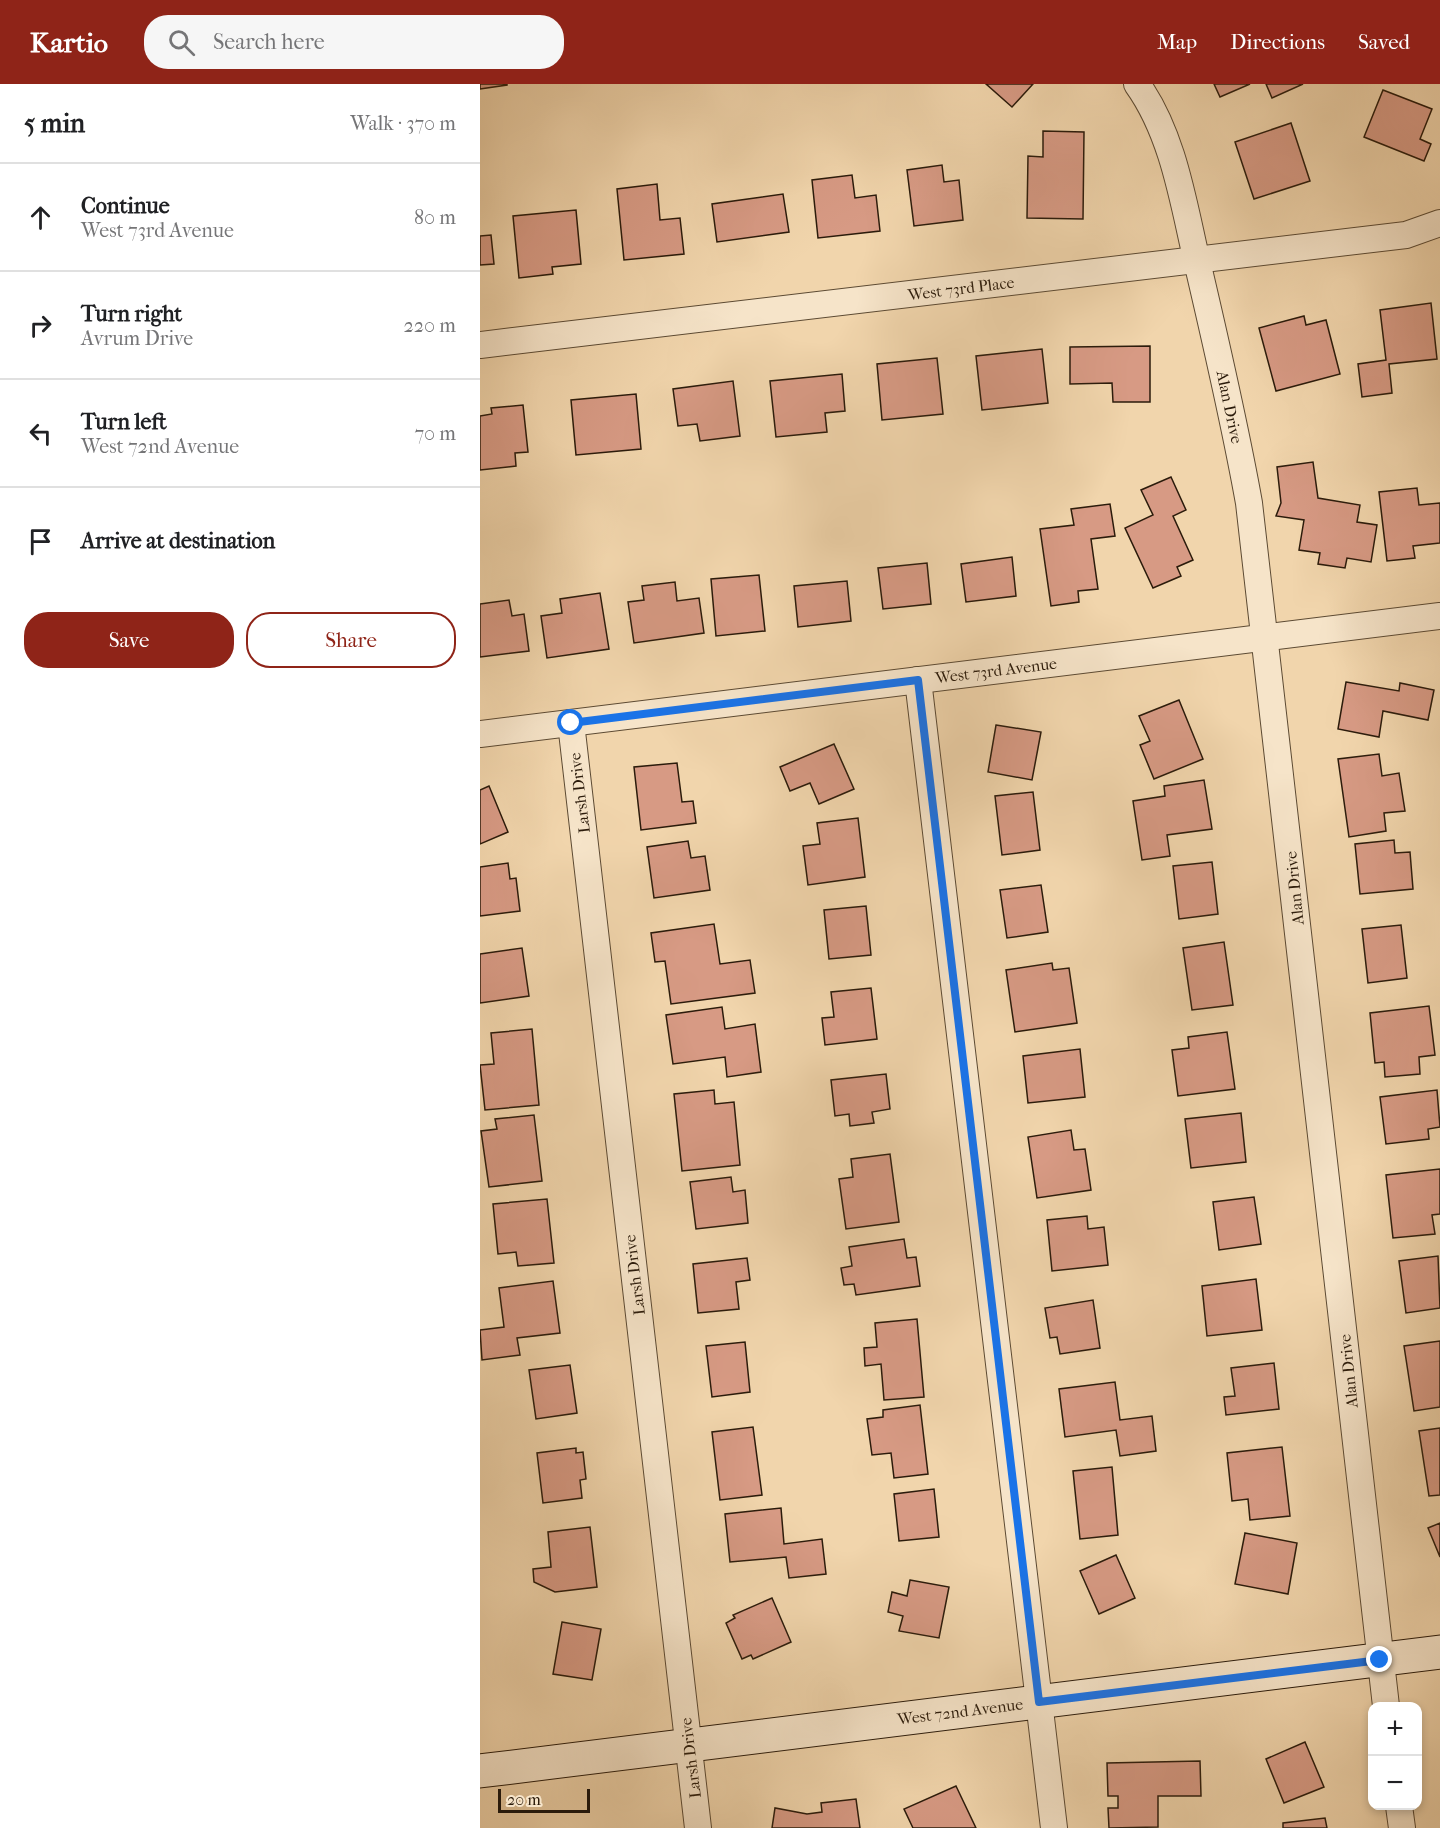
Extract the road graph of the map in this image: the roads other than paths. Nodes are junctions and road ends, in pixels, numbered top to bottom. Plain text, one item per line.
1 (1137, 84) edge
2 (1440, 223) edge
3 (1197, 261) junction
4 (480, 345) edge
5 (1440, 616) edge
6 (1265, 636) junction
7 (918, 680) junction
8 (571, 723) junction
9 (480, 734) edge
10 (1440, 1652) edge
11 (1380, 1660) junction
12 (1039, 1702) junction
13 (1385, 1702) edge
14 (688, 1745) junction
15 (480, 1771) edge
16 (1400, 1810) edge
17 (698, 1828) edge
18 (1054, 1828) edge
19 (1402, 1828) edge

1 - 3 street, Alan Drive
2 - 3 street, West 73rd Place
3 - 4 street, West 73rd Place
3 - 6 street, Alan Drive
5 - 6 street, West 73rd Avenue
6 - 7 street, West 73rd Avenue
6 - 11 street, Alan Drive
7 - 8 street, West 73rd Avenue
7 - 12 street
8 - 9 street, West 73rd Avenue
8 - 14 street, Larsh Drive
10 - 11 main road, West 72nd Avenue
11 - 12 main road, West 72nd Avenue
11 - 13 street, Alan Drive
12 - 14 main road, West 72nd Avenue
12 - 18 street
14 - 15 main road, West 72nd Avenue
14 - 17 street, Larsh Drive
16 - 19 street

